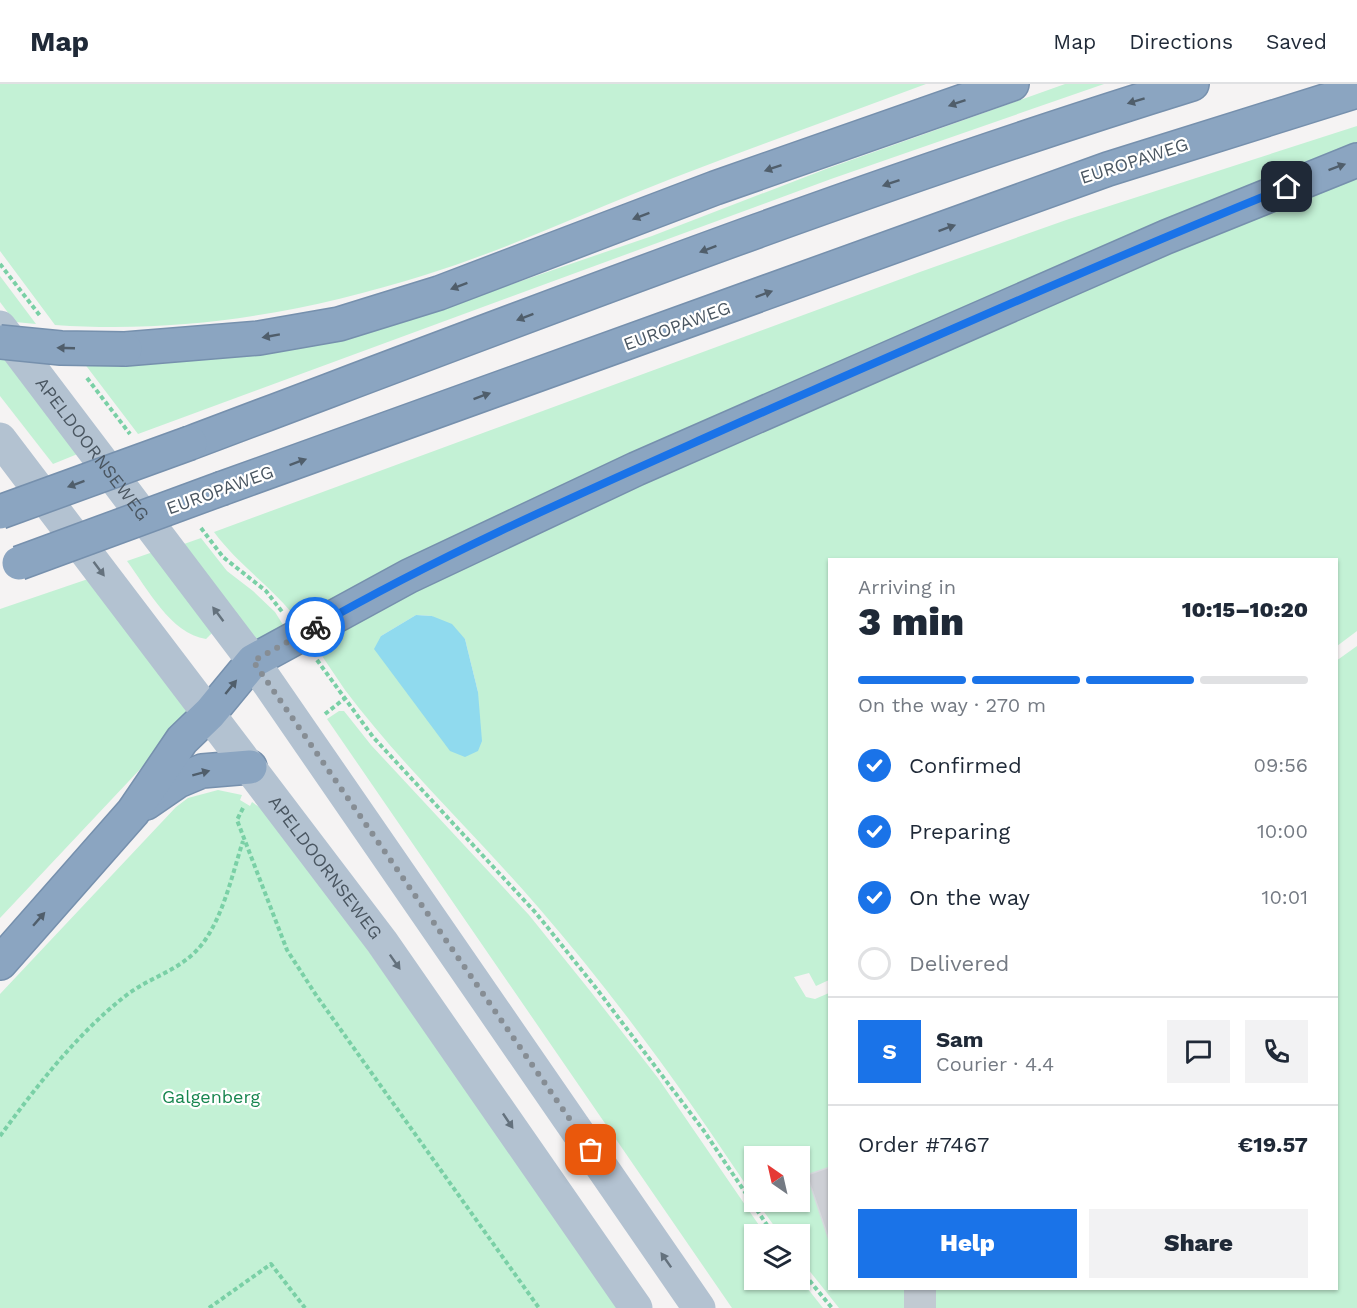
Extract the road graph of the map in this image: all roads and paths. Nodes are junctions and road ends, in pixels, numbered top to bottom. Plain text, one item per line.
1 (1012, 84) edge
2 (1192, 84) edge
3 (1357, 91) edge
4 (1357, 160) edge
5 (0, 327) edge
6 (0, 342) edge
7 (0, 439) edge
8 (0, 512) edge
9 (9, 566) edge
10 (253, 661) junction
11 (344, 699) dead end
12 (210, 713) junction
13 (250, 767) junction
14 (133, 812) junction
15 (0, 963) edge
16 (0, 1136) edge
17 (766, 1224) edge
18 (810, 1281) edge
19 (920, 1290) edge
20 (209, 1308) edge
21 (305, 1308) edge
22 (538, 1308) edge
23 (636, 1308) edge
24 (699, 1308) edge
25 (832, 1308) edge
26 (920, 1308) edge

1 -> 6 highway, bridge
2 -> 8 highway, bridge
9 -> 3 highway, EUROPAWEG, bridge
10 -> 4 highway
10 -> 5 main road, APELDOORNSEWEG
7 -> 12 main road, APELDOORNSEWEG
12 -> 10 highway
24 -> 10 main road, APELDOORNSEWEG
11 - 17 path
12 - 13 main road, APELDOORNSEWEG
12 - 14 highway
14 -> 13 highway
13 -> 23 main road, APELDOORNSEWEG
15 -> 14 highway
16 - 22 path
18 - 25 path
19 - 26 street
20 - 21 path

